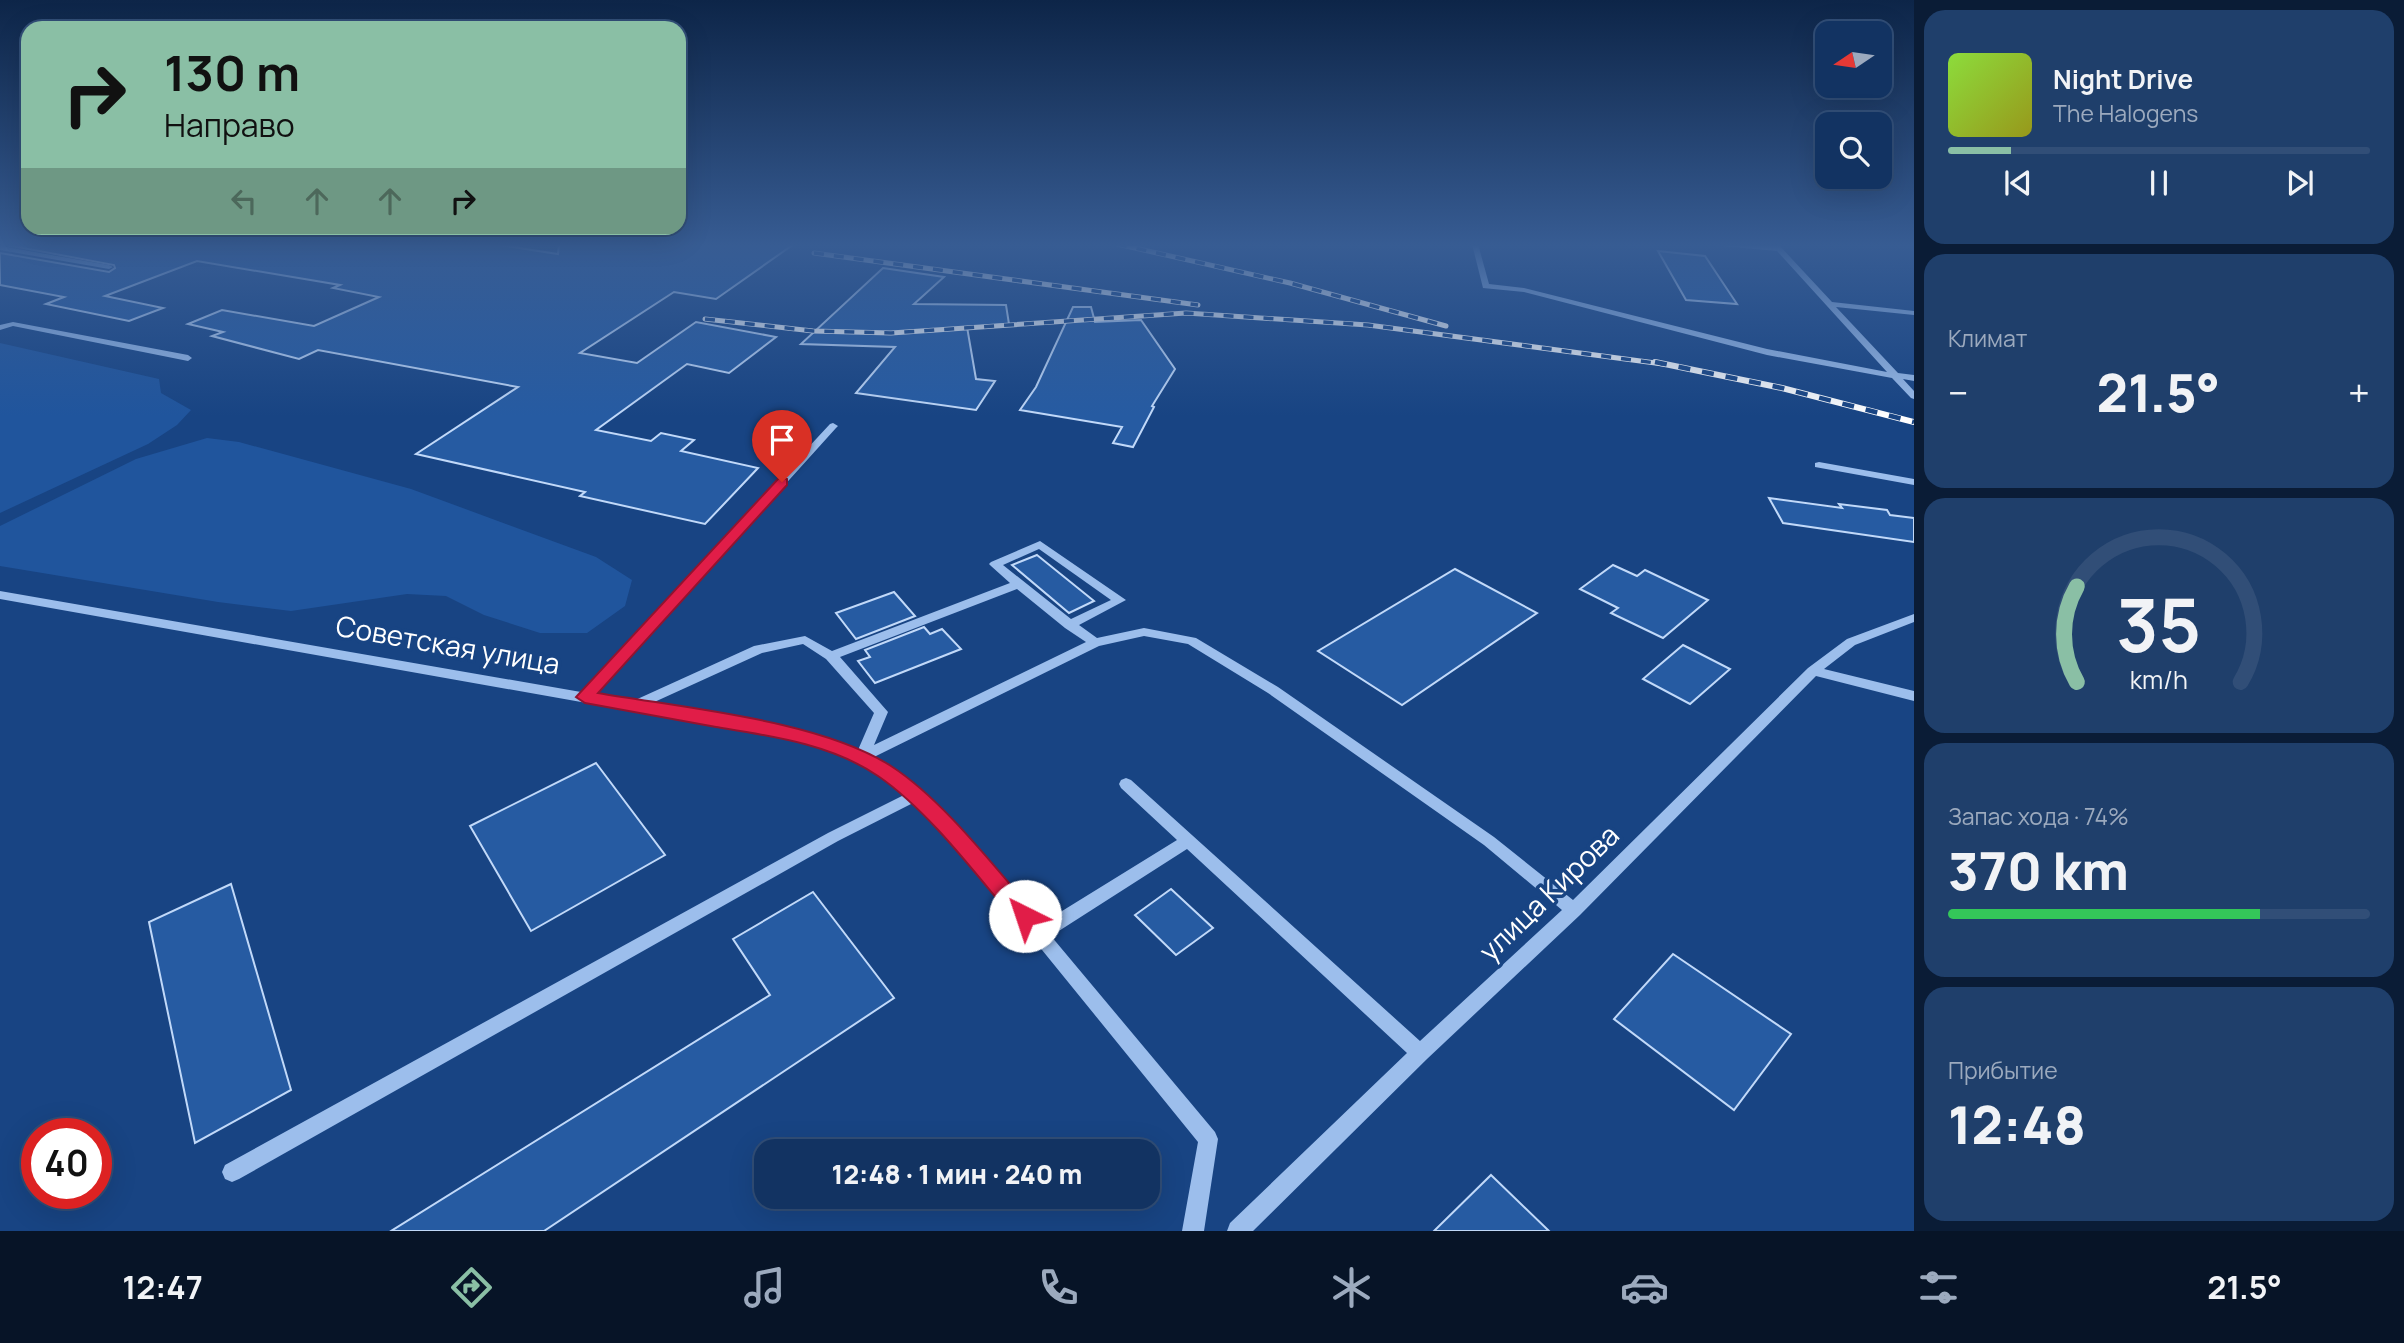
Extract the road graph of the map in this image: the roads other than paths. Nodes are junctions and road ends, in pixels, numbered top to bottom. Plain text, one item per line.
1 (1569, 301) edge
2 (1827, 301) edge
3 (1829, 304) junction
4 (1914, 313) edge
5 (0, 328) edge
6 (188, 358) dead end
7 (1894, 376) junction
8 (1914, 378) edge
9 (1914, 396) edge
10 (833, 426) dead end
11 (1819, 465) dead end
12 (1914, 482) edge
13 (1018, 584) junction
14 (0, 595) edge
15 (1914, 618) edge
16 (1069, 625) junction
17 (1095, 643) junction
18 (831, 656) junction
19 (1813, 671) junction
20 (1914, 696) edge
21 (585, 697) junction
22 (635, 706) junction
23 (862, 757) junction
24 (1126, 785) dead end
25 (915, 796) junction
26 (1188, 841) junction
27 (1574, 910) junction
28 (1040, 934) junction
29 (1420, 1054) junction
30 (232, 1172) dead end
31 (1193, 1231) edge
32 (1238, 1231) edge

1 - 7 street
2 - 3 street
3 - 4 street
3 - 7 street
5 - 6 street
7 - 8 street
7 - 9 street
10 - 21 street
11 - 12 street
13 - 16 street
13 - 16 lane
13 - 18 street
14 - 21 street, Советская улица
15 - 19 street, улица Кирова
16 - 17 street
17 - 23 street
17 - 27 street
18 - 22 street
18 - 23 street
19 - 20 street
19 - 27 street, улица Кирова
21 - 22 street, Советская улица
22 - 23 street, Советская улица
23 - 25 street, Советская улица
24 - 26 street
25 - 28 street, Советская улица
25 - 30 street
26 - 28 lane
26 - 29 street
27 - 29 street, улица Кирова
28 - 31 street, Советская улица
29 - 32 street, улица Кирова

